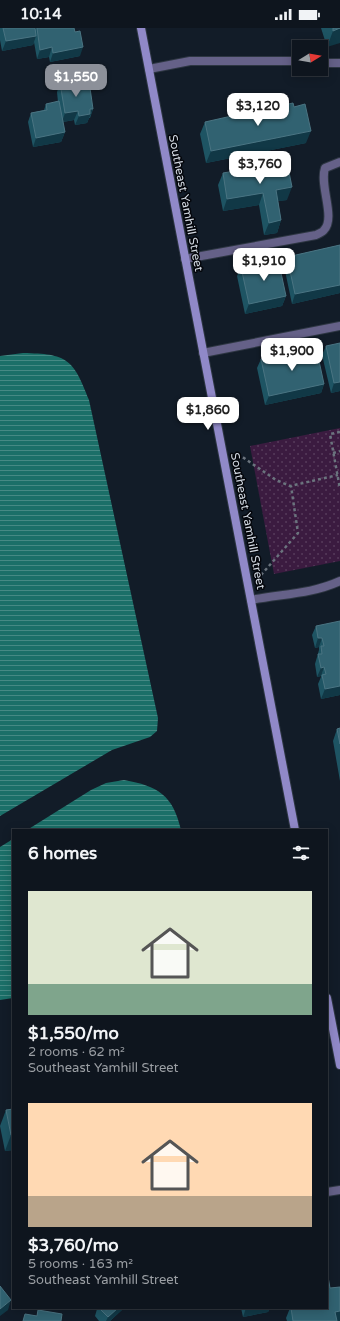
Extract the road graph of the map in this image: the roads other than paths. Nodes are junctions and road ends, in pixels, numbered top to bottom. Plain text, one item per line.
1 (141, 28) edge
2 (292, 61) edge
3 (328, 63) edge
4 (340, 63) edge
5 (148, 69) junction
6 (340, 162) edge
7 (185, 258) junction
8 (340, 326) edge
9 (203, 353) junction
10 (340, 582) edge
11 (251, 600) junction
12 (295, 829) edge
13 (328, 1003) edge
14 (340, 1065) edge
15 (340, 1190) edge
16 (328, 1192) edge

1 - 5 street, Southeast Yamhill Street
2 - 5 street
3 - 4 street
5 - 7 street, Southeast Yamhill Street
6 - 7 street
7 - 9 street, Southeast Yamhill Street
8 - 9 street
9 - 11 street, Southeast Yamhill Street
10 - 11 street
11 - 12 street, Southeast Yamhill Street
13 - 14 street
15 - 16 street

